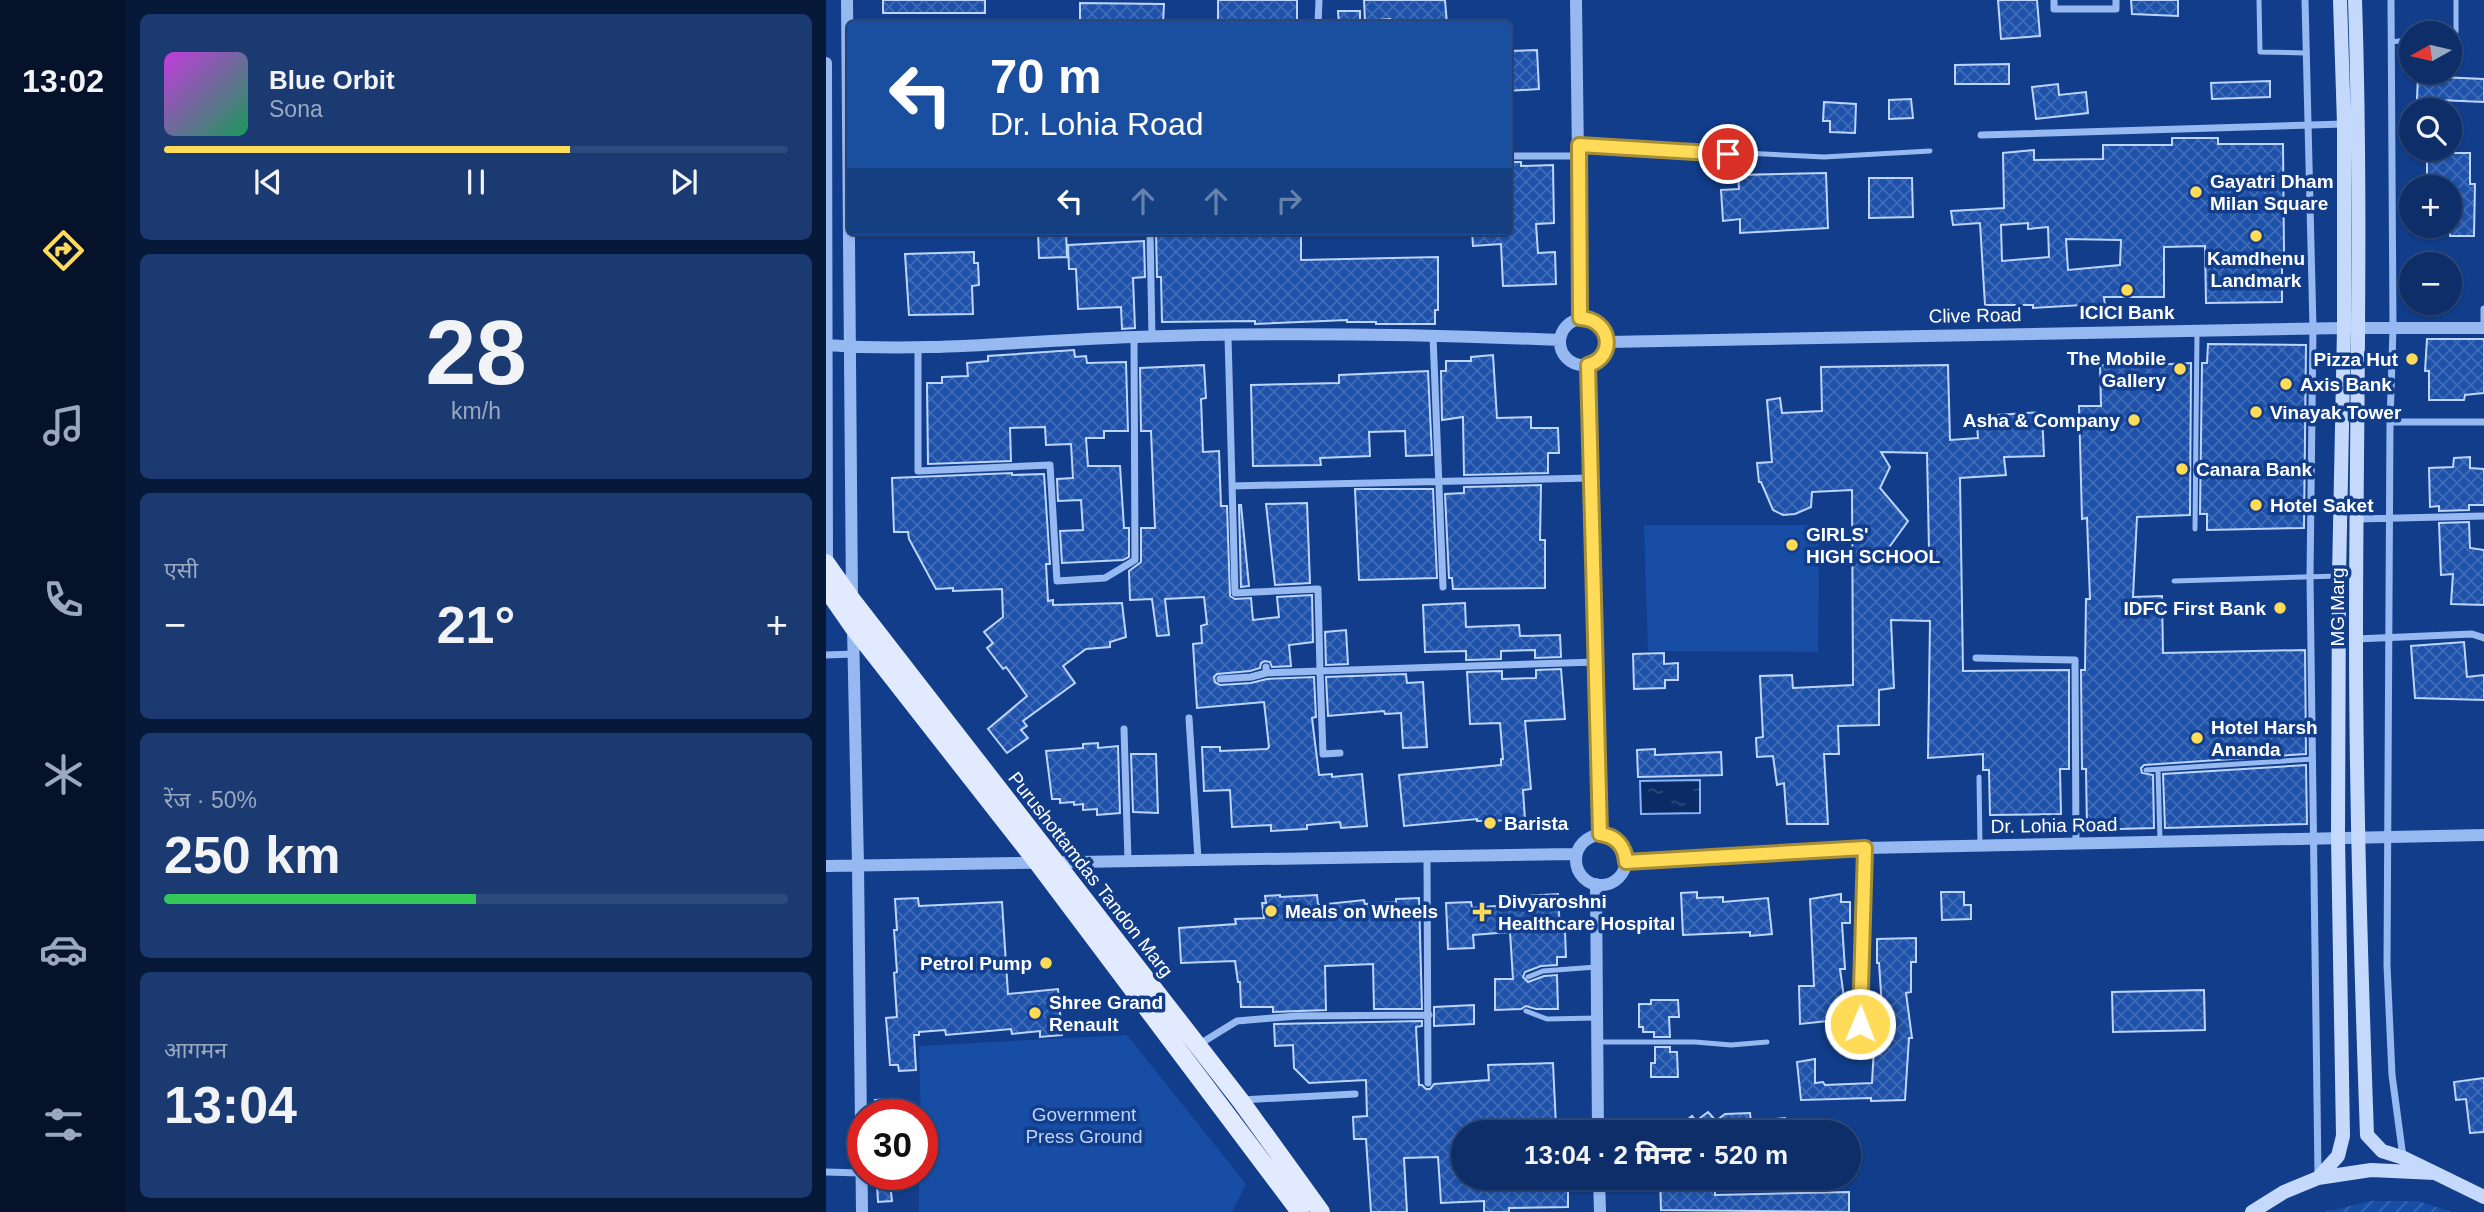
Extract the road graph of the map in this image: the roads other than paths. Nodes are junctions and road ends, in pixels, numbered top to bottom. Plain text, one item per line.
1 (847, 0) edge
2 (1319, 0) edge
3 (1576, 0) edge
4 (2054, 0) edge
5 (2116, 0) edge
6 (2259, 0) edge
7 (2305, 0) edge
8 (2340, 0) edge
9 (2355, 0) edge
10 (2391, 0) edge
11 (2455, 0) edge
12 (847, 21) edge
13 (1318, 21) edge
14 (2456, 21) edge
15 (2399, 41) edge
16 (2392, 42) junction
17 (2306, 53) junction
18 (826, 63) edge
19 (2344, 124) junction
20 (2307, 125) junction
21 (1981, 135) dead end
22 (1579, 150) junction
23 (1930, 151) dead end
24 (1512, 156) edge
25 (848, 235) edge
26 (1150, 235) edge
27 (2484, 309) edge
28 (1580, 318) junction
29 (2313, 328) junction
30 (2344, 328) junction
31 (2359, 328) junction
32 (2393, 328) junction
33 (2484, 328) edge
34 (2197, 329) junction
35 (1433, 335) junction
36 (1228, 336) junction
37 (1134, 337) junction
38 (1152, 337) junction
39 (1560, 340) junction
40 (1607, 342) junction
41 (827, 345) edge
42 (849, 347) junction
43 (918, 348) junction
44 (1588, 365) junction
45 (2390, 422) junction
46 (2484, 422) edge
47 (1591, 478) junction
48 (1440, 482) junction
49 (1232, 486) junction
50 (2484, 516) edge
51 (2390, 518) junction
52 (2356, 519) junction
53 (2195, 529) dead end
54 (827, 564) edge
55 (2339, 576) junction
56 (2310, 577) junction
57 (2174, 581) dead end
58 (1443, 587) dead end
59 (826, 588) edge
60 (852, 600) junction
61 (853, 627) junction
62 (2390, 636) junction
63 (2484, 638) edge
64 (2356, 639) junction
65 (854, 654) junction
66 (826, 655) edge
67 (1976, 658) dead end
68 (1596, 662) junction
69 (1320, 671) junction
70 (1220, 679) dead end
71 (1189, 718) dead end
72 (1124, 729) dead end
73 (1340, 753) dead end
74 (2313, 759) junction
75 (2158, 769) junction
76 (2146, 770) dead end
77 (1979, 777) dead end
78 (1600, 834) junction
79 (2484, 835) edge
80 (2357, 836) junction
81 (2388, 836) junction
82 (2313, 837) junction
83 (2338, 837) junction
84 (2160, 842) junction
85 (2076, 844) junction
86 (1980, 846) junction
87 (1865, 848) junction
88 (1576, 855) junction
89 (1427, 857) junction
90 (1198, 859) junction
91 (1128, 860) junction
92 (1046, 862) junction
93 (1626, 862) junction
94 (858, 865) junction
95 (826, 866) edge
96 (1596, 884) junction
97 (1597, 967) junction
98 (1528, 977) dead end
99 (1526, 1011) dead end
100 (1429, 1015) junction
101 (1597, 1018) junction
102 (1597, 1042) junction
103 (1767, 1042) dead end
104 (1198, 1045) junction
105 (1860, 1050) dead end
106 (1428, 1083) dead end
107 (1355, 1094) dead end
108 (860, 1099) edge
109 (1240, 1100) junction
110 (1598, 1120) edge
111 (2404, 1158) junction
112 (826, 1172) edge
113 (847, 1173) edge
114 (2435, 1173) junction
115 (2318, 1178) junction
116 (861, 1190) edge
117 (1599, 1190) edge
118 (2484, 1197) edge
119 (862, 1212) edge
120 (1300, 1212) edge
121 (1321, 1212) edge
122 (1600, 1212) edge
123 (2252, 1212) edge

1 - 12 street
2 - 13 street
3 - 22 street
4 - 5 street
6 - 17 lane
7 - 17 street
8 - 19 main road, MG Marg
9 - 31 main road, MG Marg
10 - 16 street
11 - 14 lane
15 - 16 lane
16 - 32 street
17 - 20 street
18 - 41 street
19 - 20 street
19 - 30 main road, MG Marg
20 - 21 street
20 - 29 street
22 - 23 lane
22 - 24 street
22 - 28 street
25 - 42 street
26 - 38 street
27 - 33 street
28 - 39 street
28 - 40 street
29 - 30 street, Clive Road
29 - 34 street, Clive Road
29 - 56 street
30 - 55 main road, MG Marg
31 - 32 street
31 - 52 main road, MG Marg
32 - 33 street
32 - 45 street
34 - 40 street, Clive Road
34 - 53 lane
35 - 36 street
35 - 39 street
35 - 48 street
36 - 38 street
36 - 49 street
37 - 38 street
37 - 43 street
37 - 43 street
39 - 44 street
40 - 44 street
41 - 42 street
41 - 54 street
42 - 43 street
42 - 60 street
44 - 47 street
45 - 46 street
45 - 51 street
47 - 48 street
47 - 68 street
48 - 49 street
48 - 58 street
49 - 69 street
50 - 51 street
51 - 52 street
51 - 62 street
52 - 64 main road, MG Marg
54 - 60 main road, Purushottamdas Tandon Marg
55 - 56 lane
55 - 83 main road, MG Marg
56 - 57 lane
56 - 74 street
59 - 61 main road
60 - 92 main road, Purushottamdas Tandon Marg
61 - 65 street
61 - 92 main road
62 - 63 street
62 - 64 street
62 - 81 street
64 - 80 main road, MG Marg
65 - 66 street
65 - 94 street
67 - 85 street
68 - 69 street
68 - 78 street
69 - 70 street
69 - 73 street
71 - 90 street
72 - 91 street
74 - 75 lane
74 - 82 street
75 - 76 lane
75 - 84 lane
77 - 86 lane
78 - 88 street
78 - 93 street
79 - 81 street, Dr. Lohia Road
80 - 81 street, Dr. Lohia Road
80 - 83 street, Dr. Lohia Road
80 - 111 main road, MG Marg
81 - 111 street
82 - 83 street, Dr. Lohia Road
82 - 84 street, Dr. Lohia Road
82 - 115 street
83 - 115 main road, MG Marg
84 - 85 street, Dr. Lohia Road
85 - 86 street, Dr. Lohia Road
86 - 87 street, Dr. Lohia Road
87 - 93 street, Dr. Lohia Road
87 - 105 street
88 - 89 street
88 - 96 street
89 - 90 street
89 - 100 street
90 - 91 street
91 - 92 street
92 - 94 street
92 - 104 main road, Purushottamdas Tandon Marg
92 - 120 main road
93 - 96 street
94 - 95 street
94 - 108 street
96 - 97 street
97 - 98 lane
97 - 101 street
99 - 101 lane
100 - 104 street
100 - 106 street
101 - 102 street
102 - 103 lane
102 - 110 street
104 - 109 main road, Purushottamdas Tandon Marg
107 - 109 street
109 - 121 main road, Purushottamdas Tandon Marg
111 - 114 main road, MG Marg
112 - 113 street
114 - 115 main road
114 - 118 main road, MG Marg
115 - 123 main road
116 - 119 street
117 - 122 street

